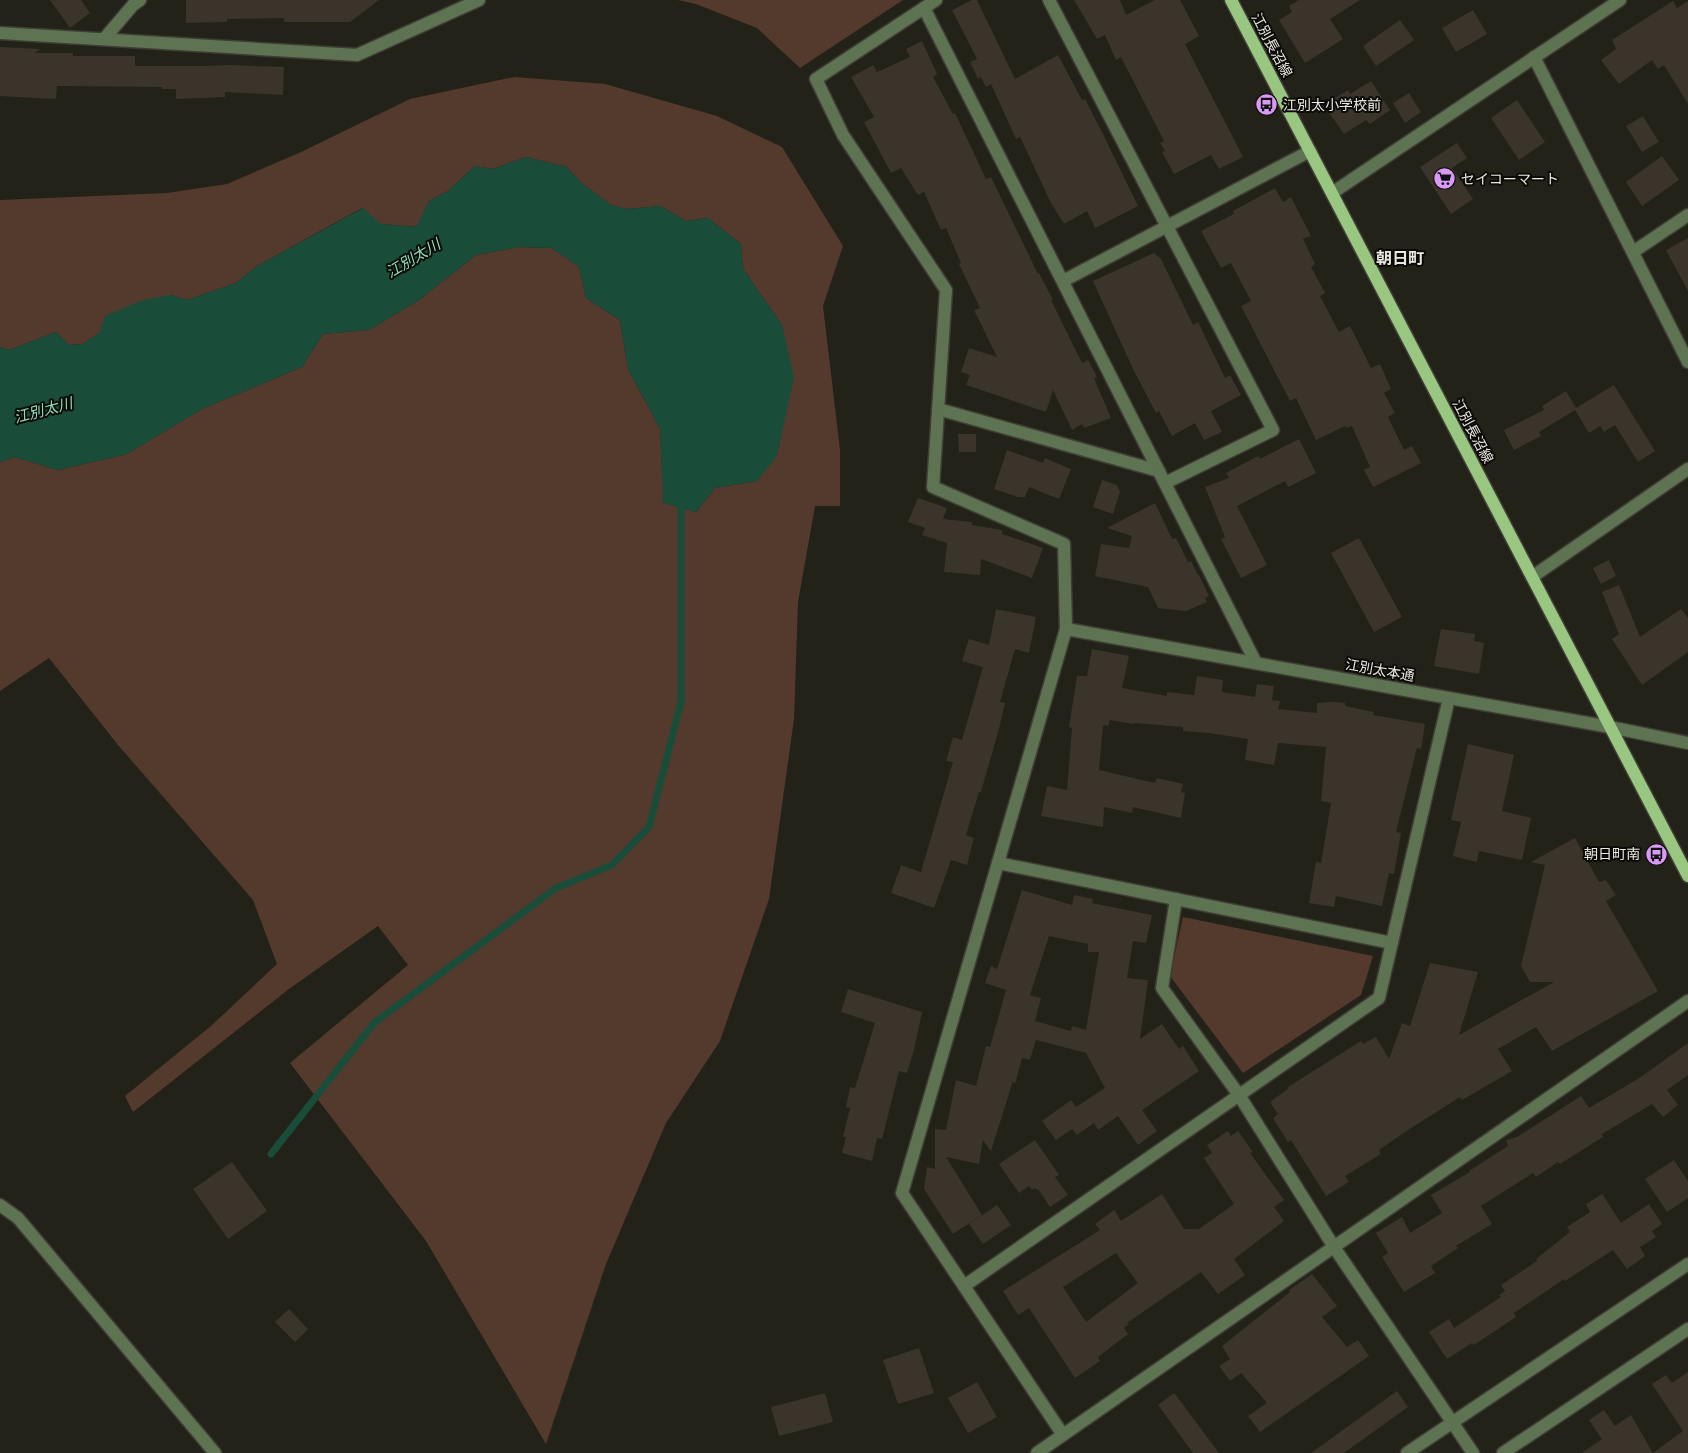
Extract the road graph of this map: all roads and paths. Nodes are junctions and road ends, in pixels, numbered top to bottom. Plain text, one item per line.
1 (140, 0) edge
2 (479, 0) edge
3 (936, 0) edge
4 (1049, 0) edge
5 (1620, 0) edge
6 (1235, 1) edge
7 (924, 8) junction
8 (0, 33) edge
9 (104, 39) junction
10 (1534, 57) junction
11 (1310, 151) junction
12 (1332, 193) junction
13 (1688, 215) edge
14 (1166, 226) junction
15 (1633, 252) junction
16 (1063, 281) junction
17 (1688, 362) edge
18 (938, 409) junction
19 (1688, 470) edge
20 (1162, 477) junction
21 (1532, 577) junction
22 (1066, 629) junction
23 (1256, 663) junction
24 (1450, 698) junction
25 (1610, 728) junction
26 (1688, 743) edge
27 (998, 863) junction
28 (1688, 876) edge
29 (1176, 899) junction
30 (1392, 943) junction
31 (1688, 1001) edge
32 (1239, 1095) junction
33 (0, 1204) edge
34 (1334, 1247) junction
35 (1688, 1264) edge
36 (964, 1286) junction
37 (1688, 1329) edge
38 (1453, 1422) junction
39 (1063, 1435) junction
40 (215, 1453) edge
41 (1037, 1453) edge
42 (1407, 1453) edge
43 (1474, 1453) edge
44 (1503, 1453) edge

1 - 9 street
2 - 9 street
3 - 7 street
4 - 14 street
5 - 10 street
6 - 11 main road, 江別長沼線
7 - 16 street
7 - 18 street
8 - 9 street
10 - 12 street
10 - 15 street
11 - 12 main road, 江別長沼線
11 - 14 street
12 - 21 main road, 江別長沼線
13 - 15 street
14 - 16 street
14 - 20 street
15 - 17 street
16 - 20 street
18 - 20 street
18 - 22 street
19 - 21 street
20 - 23 street
21 - 25 main road, 江別長沼線
22 - 23 street, 江別太本通
22 - 27 street
23 - 24 street, 江別太本通
24 - 25 street, 江別太本通
24 - 30 street
25 - 26 street, 江別太本通
25 - 28 main road, 江別長沼線
27 - 29 street
27 - 36 street
29 - 30 street
29 - 32 street
30 - 32 street
31 - 34 street
32 - 34 street
32 - 36 street
33 - 40 street
34 - 38 street
34 - 39 street
35 - 38 street
36 - 39 street
37 - 44 street
38 - 42 street
38 - 43 street
39 - 41 street

